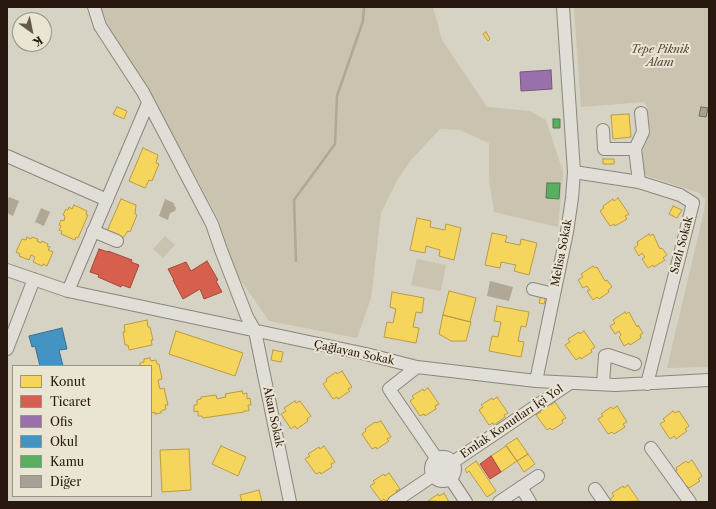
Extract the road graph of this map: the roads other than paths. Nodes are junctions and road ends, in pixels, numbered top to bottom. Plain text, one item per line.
1 (94, 7) edge
2 (563, 7) edge
3 (568, 7) edge
4 (148, 103) junction
5 (641, 113) dead end
6 (570, 123) junction
7 (603, 130) dead end
8 (635, 149) junction
9 (7, 156) edge
10 (574, 172) junction
11 (639, 182) junction
12 (107, 200) junction
13 (94, 231) junction
14 (117, 241) dead end
15 (7, 270) edge
16 (34, 280) junction
17 (533, 289) dead end
18 (68, 291) junction
19 (554, 294) junction
20 (255, 331) junction
21 (7, 349) edge
22 (635, 364) dead end
23 (418, 367) junction
24 (709, 380) edge
25 (536, 381) junction
26 (570, 383) junction
27 (603, 384) junction
28 (647, 384) junction
29 (651, 448) dead end
30 (437, 459) junction
31 (453, 462) junction
32 (433, 475) junction
33 (538, 476) dead end
34 (450, 478) junction
35 (521, 487) junction
36 (595, 489) dead end
37 (290, 502) edge
38 (394, 502) edge
39 (466, 502) edge
40 (498, 502) edge
41 (530, 502) edge
42 (604, 502) edge
43 (690, 502) edge

1 - 4 street, Akan Sokak
2 - 6 street, Melisa Sokak
3 - 6 street, Melisa Sokak
4 - 12 street
4 - 20 street, Akan Sokak
5 - 8 street
6 - 10 street, Melisa Sokak
7 - 8 street
8 - 11 street
9 - 12 street
10 - 11 street, Sazlı Sokak
10 - 19 street, Melisa Sokak
11 - 28 street, Sazlı Sokak
12 - 13 street
13 - 14 street
13 - 18 street
15 - 16 street, Çağlayan Sokak
16 - 18 street, Çağlayan Sokak
16 - 21 street
17 - 19 street
18 - 20 street, Çağlayan Sokak
19 - 25 street, Melisa Sokak
20 - 23 street, Çağlayan Sokak
20 - 37 street, Akan Sokak
22 - 27 street
23 - 25 street, Çağlayan Sokak
23 - 30 street
24 - 28 street, Çağlayan Sokak
25 - 26 street, Çağlayan Sokak
26 - 27 street, Çağlayan Sokak
26 - 31 street, Emlak Konutları İçi Yol
27 - 28 street, Çağlayan Sokak
29 - 43 street
30 - 31 street, Emlak Konutları İçi Yol
30 - 32 street
31 - 32 street, Emlak Konutları İçi Yol
31 - 34 street, Emlak Konutları İçi Yol
32 - 34 street
32 - 38 street, Emlak Konutları İçi Yol
33 - 35 street
34 - 39 street
35 - 40 street
35 - 41 street
36 - 42 street

